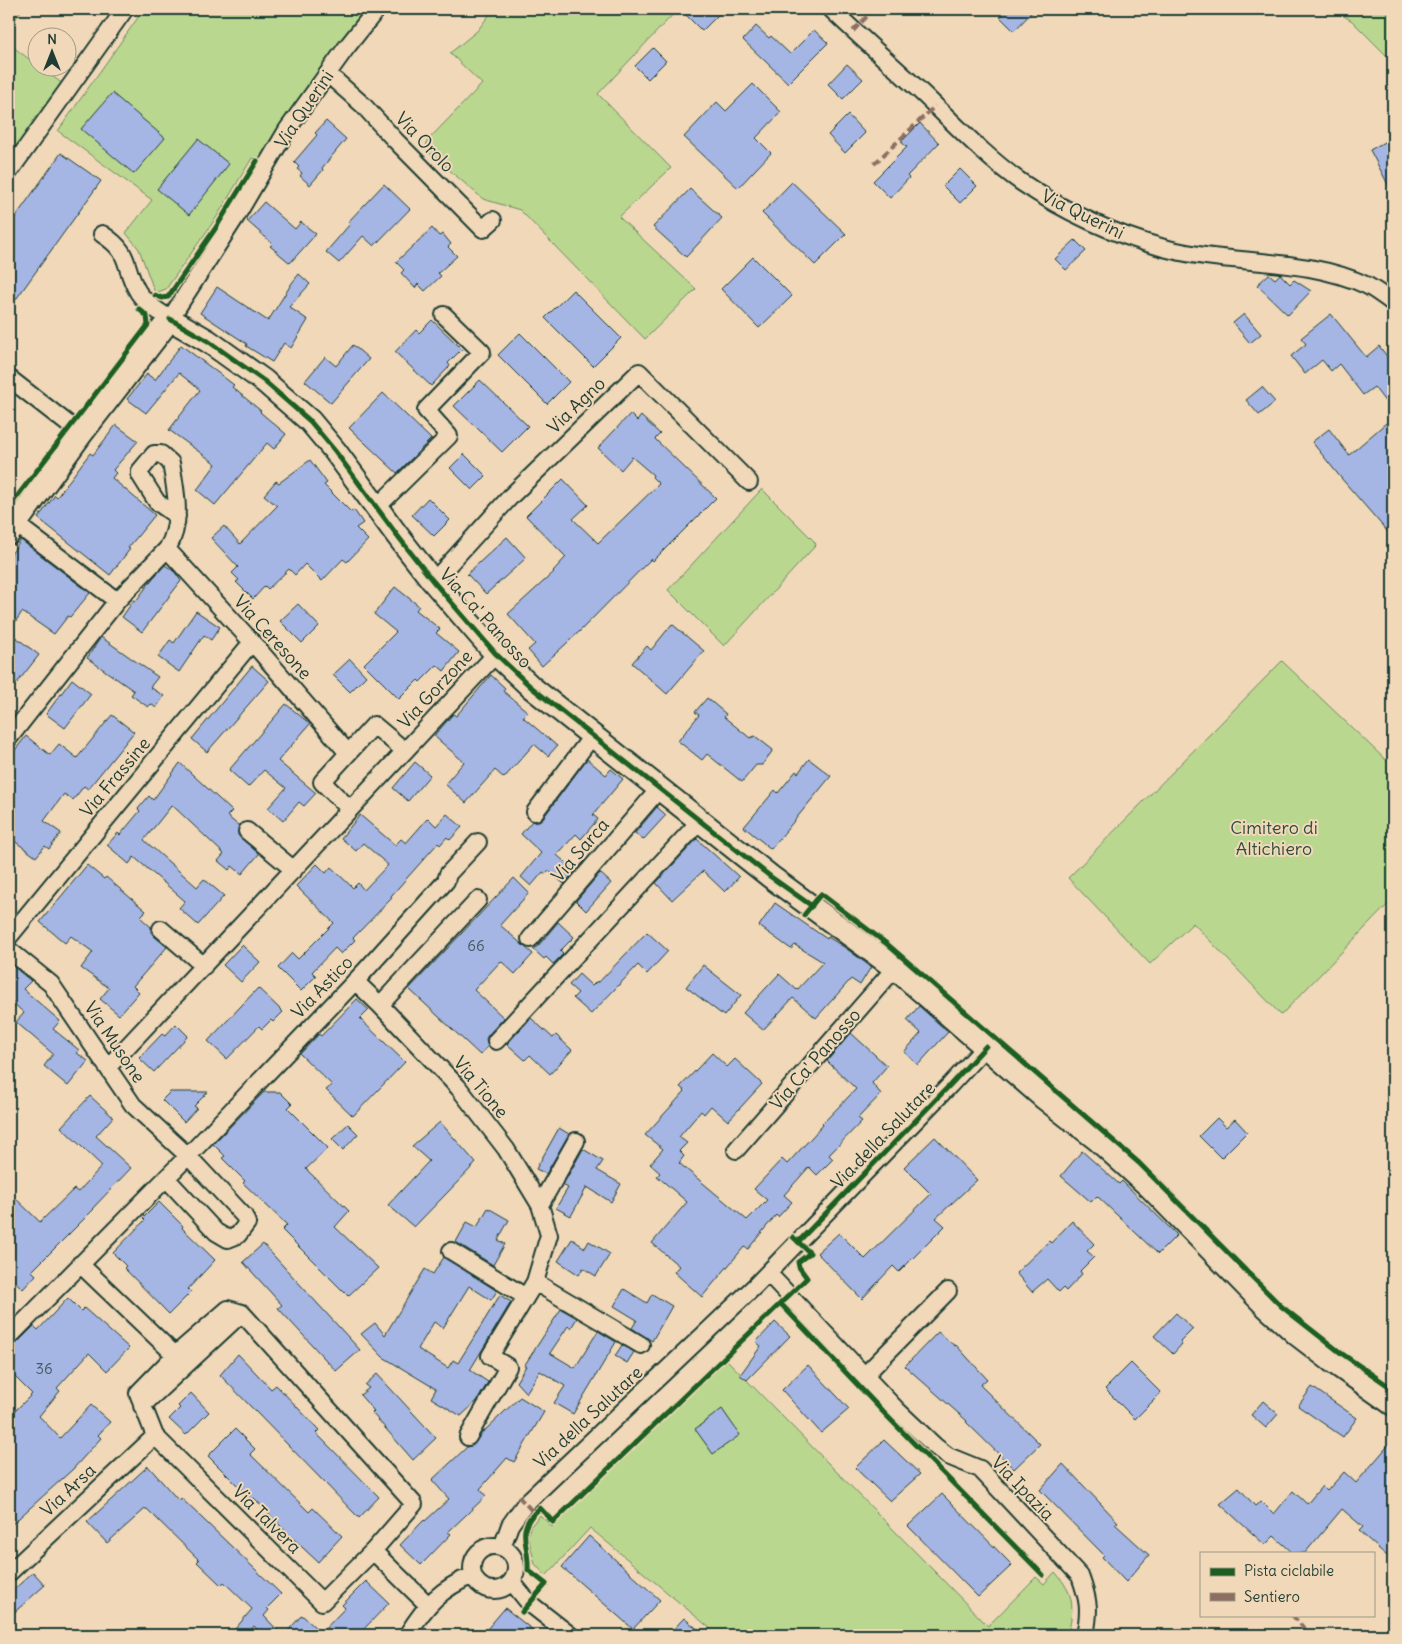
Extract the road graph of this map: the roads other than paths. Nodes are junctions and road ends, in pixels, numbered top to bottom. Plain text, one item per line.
1 (125, 9) edge
2 (377, 9) edge
3 (831, 9) edge
4 (328, 74) junction
5 (9, 172) edge
6 (493, 220) dead end
7 (102, 234) dead end
8 (1393, 303) edge
9 (444, 315) dead end
10 (170, 319) junction
11 (9, 378) edge
12 (82, 434) junction
13 (749, 482) dead end
14 (376, 508) junction
15 (177, 516) dead end
16 (12, 528) edge
17 (167, 549) junction
18 (432, 580) junction
19 (117, 601) junction
20 (252, 642) junction
21 (496, 654) junction
22 (592, 735) junction
23 (9, 738) edge
24 (405, 752) junction
25 (348, 753) junction
26 (660, 788) junction
27 (350, 809) junction
28 (535, 812) dead end
29 (700, 821) junction
30 (248, 831) dead end
31 (478, 842) dead end
32 (294, 870) junction
33 (478, 900) dead end
34 (161, 929) dead end
35 (9, 937) edge
36 (530, 939) dead end
37 (9, 950) edge
38 (204, 966) junction
39 (895, 968) junction
40 (355, 981) junction
41 (380, 1005) junction
42 (496, 1041) dead end
43 (986, 1046) junction
44 (108, 1067) junction
45 (576, 1141) dead end
46 (736, 1150) dead end
47 (188, 1156) junction
48 (166, 1178) junction
49 (540, 1205) junction
50 (451, 1251) dead end
51 (80, 1264) junction
52 (768, 1273) junction
53 (535, 1282) junction
54 (948, 1291) dead end
55 (526, 1298) junction
56 (242, 1313) junction
57 (9, 1337) edge
58 (641, 1345) dead end
59 (175, 1355) junction
60 (865, 1375) junction
61 (1393, 1404) edge
62 (142, 1406) junction
63 (155, 1436) junction
64 (468, 1438) dead end
65 (502, 1547) junction
66 (372, 1552) junction
67 (9, 1574) edge
68 (473, 1575) junction
69 (512, 1582) junction
70 (428, 1605) junction
71 (407, 1635) edge
72 (570, 1635) edge
73 (1085, 1635) edge

1 - 5 street
2 - 4 street, Via Querini
3 - 8 street, Via Querini
4 - 6 street, Via Orolo
4 - 10 street, Via Querini
7 - 10 street
9 - 14 street
10 - 12 street, Via Querini
10 - 14 street, Via Ca' Panosso
11 - 12 street
12 - 16 street, Via Querini
13 - 18 street, Via Agno
14 - 18 street, Via Ca' Panosso
15 - 17 street
16 - 19 street
17 - 19 street
17 - 20 street, Via Ceresone
18 - 21 street, Via Ca' Panosso
19 - 23 street
20 - 25 street, Via Ceresone
20 - 35 street, Via Frassine
21 - 22 street, Via Ca' Panosso
21 - 24 street, Via Gorzone
22 - 26 street, Via Ca' Panosso
22 - 28 street
24 - 25 street, Via Gorzone
24 - 27 street, Via Gorzone
25 - 27 street, Via Gorzone
26 - 29 street, Via Ca' Panosso
26 - 36 street, Via Sarca
27 - 32 street, Via Gorzone
29 - 39 street, Via Ca' Panosso
29 - 42 street
30 - 32 street
31 - 40 street, Via Astico
32 - 38 street, Via Gorzone
33 - 41 street
34 - 38 street
37 - 44 street, Via Musone
38 - 44 street, Via Gorzone
39 - 43 street, Via Ca' Panosso
39 - 46 street, Via Ca' Panosso
40 - 41 street, Via Tione
40 - 47 street, Via Astico
41 - 49 street, Via Tione
43 - 52 street, Via della Salutare
43 - 61 street, Via Ca' Panosso
44 - 47 street, Via Musone
45 - 49 street
47 - 48 street, Via Astico
47 - 48 street
48 - 51 street, Via Astico
49 - 53 street, Via Tione
50 - 55 street
51 - 57 street, Via Astico
51 - 59 street
52 - 60 street, Via Ipazia
52 - 65 street, Via della Salutare
53 - 55 street, Via Tione
53 - 58 street
54 - 60 street
55 - 64 street, Via Tione
56 - 59 street
56 - 62 street
56 - 66 street, Via Talvera
59 - 62 street
60 - 73 street, Via Ipazia
62 - 63 street, Via Talvera
63 - 66 street, Via Talvera
63 - 67 street, Via Arsa
65 - 68 street
65 - 69 street
66 - 70 street
68 - 69 street
68 - 70 street
69 - 72 street
70 - 71 street

